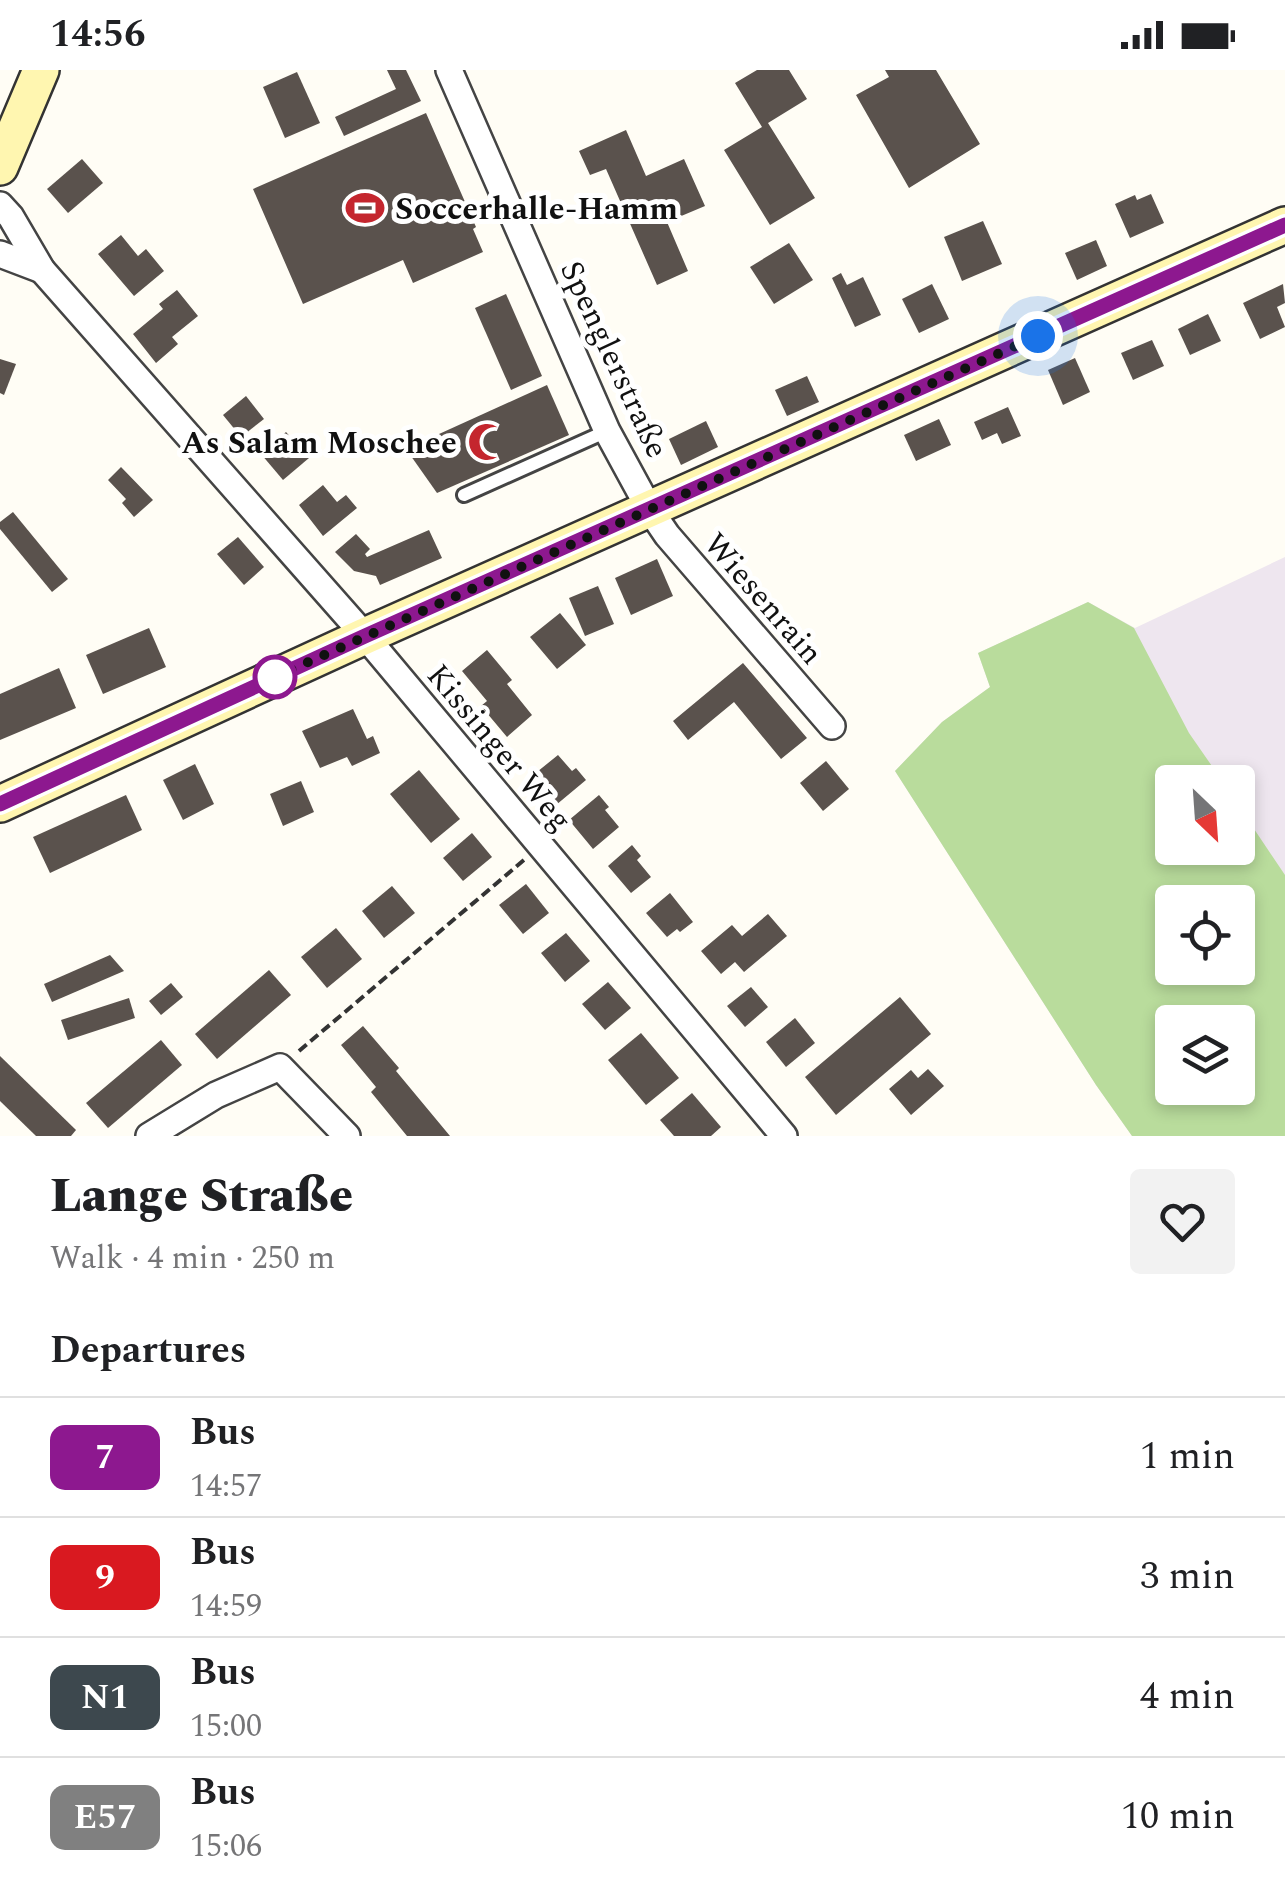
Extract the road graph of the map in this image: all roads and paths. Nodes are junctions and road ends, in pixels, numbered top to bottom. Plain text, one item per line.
1 (16, 70) edge
2 (41, 70) edge
3 (448, 70) edge
4 (0, 114) edge
5 (0, 168) edge
6 (0, 205) edge
7 (1285, 225) edge
8 (0, 254) edge
9 (42, 270) junction
10 (607, 431) junction
11 (464, 495) dead end
12 (650, 510) junction
13 (365, 636) junction
14 (832, 726) dead end
15 (0, 804) edge
16 (540, 846) junction
17 (280, 1068) junction
18 (149, 1136) edge
19 (347, 1136) edge
20 (784, 1136) edge

1 - 4 street
2 - 5 street
3 - 10 street, Spenglerstraße
6 - 9 street, Kissinger Weg
7 - 12 street
8 - 9 street, Kissinger Weg
9 - 13 street, Kissinger Weg
10 - 11 lane
10 - 12 street, Spenglerstraße
12 - 13 street
12 - 14 street, Wiesenrain
13 - 15 street
13 - 16 street, Kissinger Weg
16 - 17 path
16 - 20 street, Kissinger Weg
17 - 18 street
17 - 19 street

